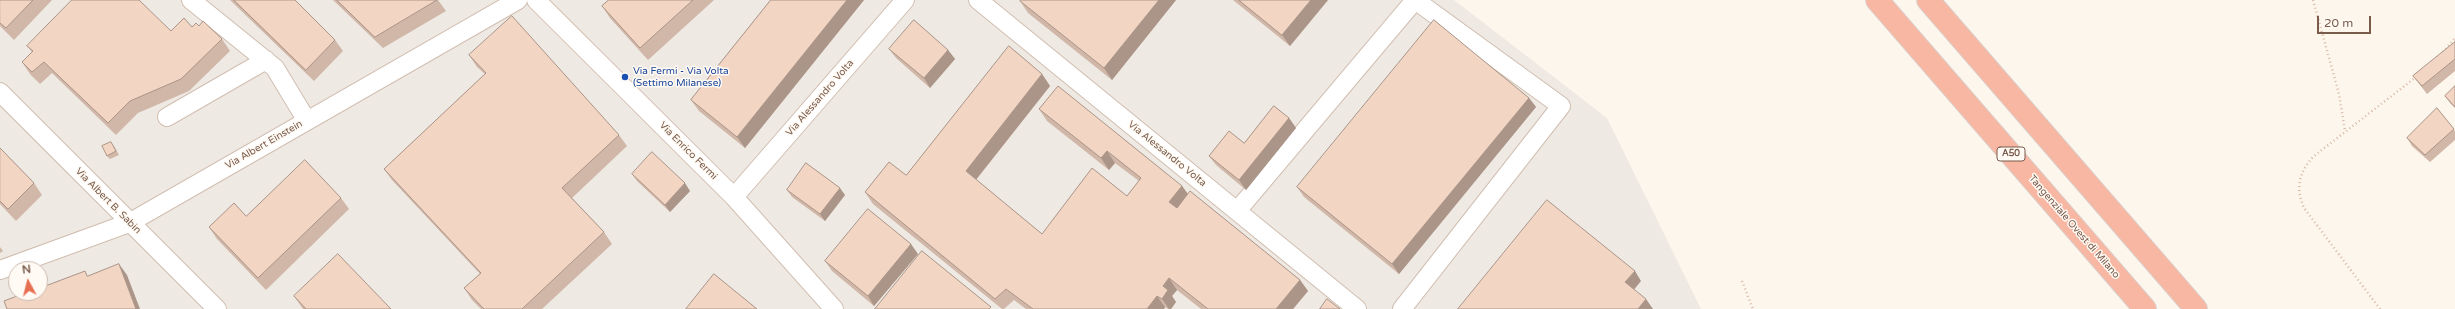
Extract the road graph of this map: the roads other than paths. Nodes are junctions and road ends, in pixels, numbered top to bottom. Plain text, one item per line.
1 (192, 0) edge
2 (518, 0) edge
3 (536, 0) edge
4 (905, 0) edge
5 (978, 0) edge
6 (1878, 0) edge
7 (1928, 0) edge
8 (266, 60) junction
9 (0, 92) edge
10 (167, 117) dead end
11 (307, 121) junction
12 (734, 197) junction
13 (1237, 211) junction
14 (129, 222) junction
15 (0, 270) edge
16 (217, 309) edge
17 (834, 309) edge
18 (1357, 309) edge
19 (1402, 309) edge
20 (2145, 309) edge
21 (2196, 309) edge

1 - 8 street
2 - 11 street, Via Albert Einstein
3 - 12 street, Via Enrico Fermi
4 - 12 street, Via Alessandro Volta
5 - 13 street, Via Alessandro Volta
6 - 20 highway, Tangenziale Ovest di Milano / A50
7 - 21 highway
8 - 10 street
8 - 11 street
9 - 14 street, Via Albert B. Sabin
11 - 14 street, Via Albert Einstein
12 - 17 street, Via Enrico Fermi
13 - 18 street, Via Alessandro Volta
13 - 19 street
14 - 15 street, Via Albert Einstein
14 - 16 street, Via Albert B. Sabin

